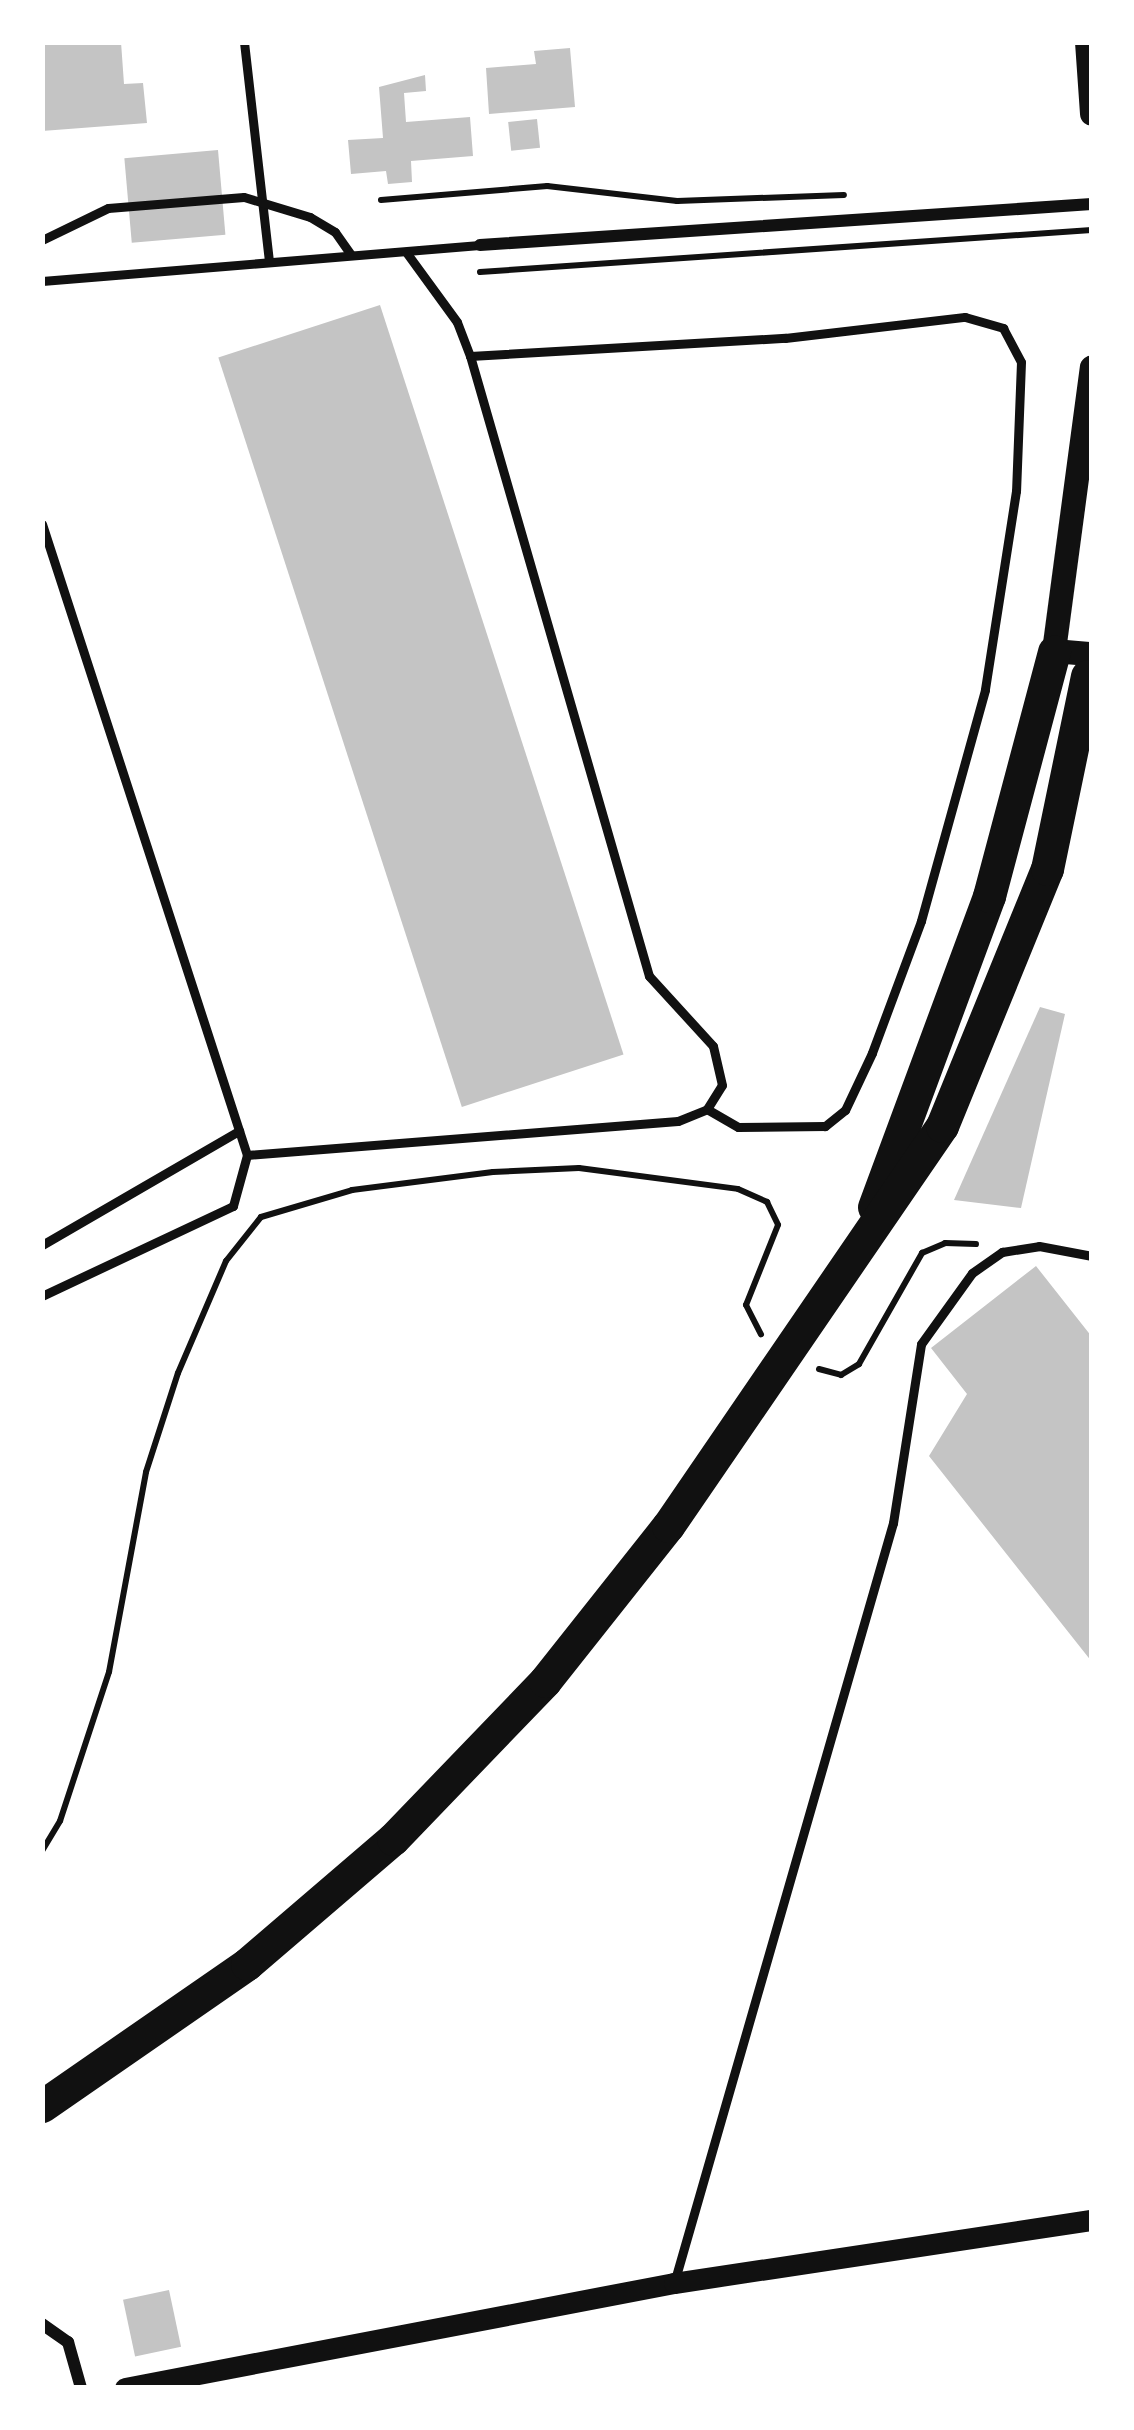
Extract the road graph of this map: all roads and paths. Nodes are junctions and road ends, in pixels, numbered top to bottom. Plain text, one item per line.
1 (244, 42) edge
2 (1087, 42) edge
3 (1092, 114) edge
4 (866, 194) dead end
5 (262, 199) junction
6 (381, 200) dead end
7 (1092, 204) edge
8 (1092, 230) edge
9 (42, 240) edge
10 (480, 245) joint
11 (406, 252) junction
12 (351, 255) junction
13 (269, 261) junction
14 (479, 272) dead end
15 (42, 281) edge
16 (470, 356) junction
17 (1092, 368) edge
18 (42, 524) edge
19 (1054, 651) junction
20 (1090, 661) edge
21 (1092, 755) edge
22 (1065, 806) junction
23 (707, 1108) junction
24 (239, 1131) junction
25 (247, 1155) junction
26 (868, 1226) junction
27 (42, 1245) edge
28 (1002, 1252) junction
29 (1092, 1256) edge
30 (42, 1296) edge
31 (761, 1334) dead end
32 (819, 1369) dead end
33 (42, 1851) edge
34 (42, 2106) edge
35 (1092, 2219) edge
36 (674, 2283) junction
37 (42, 2324) edge
38 (81, 2388) edge
39 (125, 2388) edge

1 - 5 lane
2 - 3 main road
4 - 6 path
5 - 9 lane
5 - 12 lane
5 - 13 lane
7 - 10 street
8 - 14 path
10 - 11 lane
11 - 12 lane
11 - 16 lane
12 - 13 lane
13 - 15 lane
16 - 23 lane
16 - 23 lane
17 - 19 main road
18 - 24 lane
19 - 20 main road
19 - 26 highway
20 - 22 highway
21 - 22 highway
22 - 26 highway
23 - 25 lane
24 - 25 lane
24 - 27 lane
25 - 30 lane
26 - 34 highway
28 - 29 lane
28 - 32 path
28 - 36 lane
31 - 33 path
35 - 36 street
36 - 39 street
37 - 38 street

